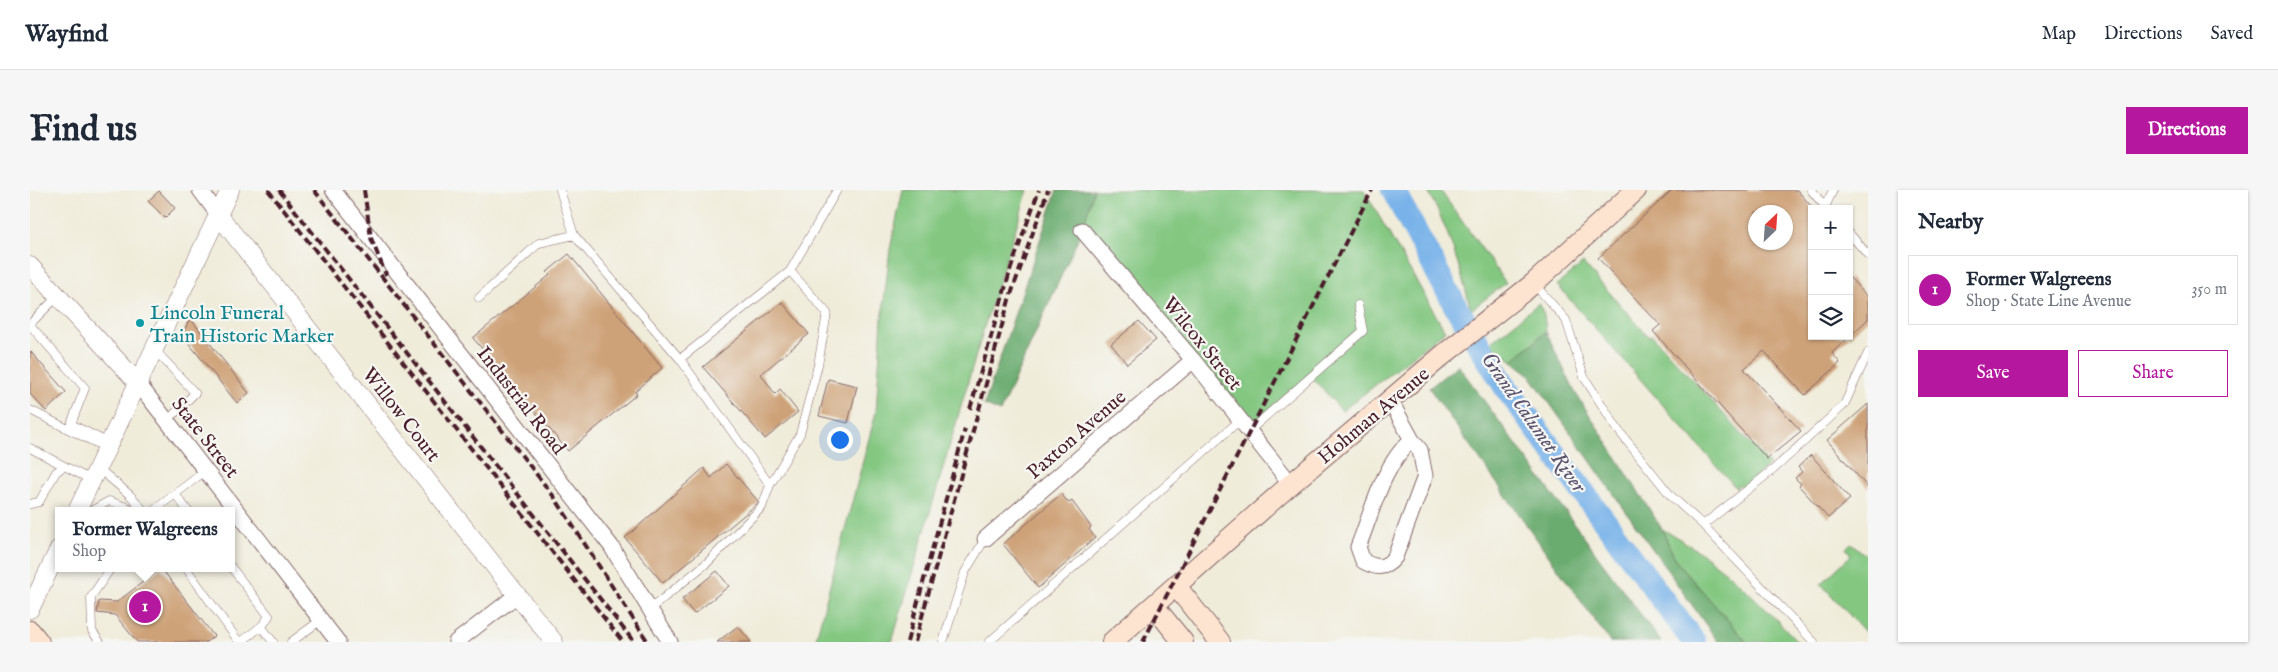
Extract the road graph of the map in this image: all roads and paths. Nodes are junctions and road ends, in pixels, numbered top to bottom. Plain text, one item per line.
1 (200, 190) edge
2 (230, 190) edge
3 (333, 190) edge
4 (560, 190) edge
5 (838, 190) edge
6 (1636, 190) edge
7 (1811, 190) edge
8 (1833, 190) edge
9 (1824, 205) edge
10 (1827, 205) edge
11 (217, 213) junction
12 (1082, 230) dead end
13 (574, 236) junction
14 (1853, 238) edge
15 (1868, 255) edge
16 (30, 266) edge
17 (790, 271) junction
18 (1534, 283) junction
19 (58, 296) junction
20 (479, 298) dead end
21 (1358, 305) dead end
22 (30, 324) edge
23 (153, 348) junction
24 (1868, 353) edge
25 (680, 359) junction
26 (1193, 360) junction
27 (137, 382) junction
28 (1390, 400) junction
29 (30, 410) edge
30 (167, 421) junction
31 (1244, 426) junction
32 (1412, 440) junction
33 (108, 445) junction
34 (30, 448) edge
35 (63, 467) junction
36 (205, 471) junction
37 (94, 474) junction
38 (770, 484) junction
39 (1291, 484) junction
40 (175, 494) junction
41 (30, 504) edge
42 (79, 507) edge
43 (98, 507) edge
44 (126, 507) edge
45 (140, 507) edge
46 (158, 507) edge
47 (185, 507) edge
48 (233, 507) edge
49 (235, 510) edge
50 (1703, 525) junction
51 (985, 539) joint
52 (55, 557) edge
53 (108, 572) edge
54 (189, 572) edge
55 (235, 572) edge
56 (1176, 586) junction
57 (517, 595) junction
58 (1154, 606) junction
59 (650, 608) junction
60 (30, 610) edge
61 (320, 620) junction
62 (261, 626) junction
63 (30, 631) edge
64 (39, 642) edge
65 (100, 642) edge
66 (240, 642) edge
67 (273, 642) edge
68 (291, 642) edge
69 (338, 642) edge
70 (456, 642) edge
71 (554, 642) edge
72 (670, 642) edge
73 (943, 642) edge
74 (989, 642) edge
75 (1112, 642) edge
76 (1183, 642) edge
77 (1220, 642) edge
78 (1814, 642) edge

1 - 11 street
2 - 11 street
3 - 59 street, Industrial Road
4 - 13 lane
5 - 17 lane
6 - 18 main road, Hohman Avenue
7 - 9 lane
8 - 10 lane
11 - 23 street
11 - 57 street, Willow Court
12 - 26 street, Wilcox Street
13 - 20 lane
13 - 25 lane
14 - 15 lane
16 - 19 street, State Street
17 - 25 lane
17 - 38 lane
18 - 28 main road, Hohman Avenue
18 - 50 lane
19 - 22 lane
19 - 27 street, State Street
21 - 31 lane
22 - 33 lane
23 - 27 street
23 - 30 lane
24 - 50 lane
25 - 38 lane
26 - 31 street, Wilcox Street
26 - 51 street, Paxton Avenue
27 - 30 street, State Street
27 - 33 street
28 - 32 street
28 - 39 main road, Hohman Avenue
29 - 33 lane
30 - 36 street, State Street
31 - 39 street, Wilcox Street
31 - 74 lane
32 - 32 street
33 - 37 street
34 - 35 lane
35 - 37 lane
35 - 41 lane
36 - 40 lane
36 - 48 street, State Street
37 - 42 street
37 - 45 lane
38 - 59 lane
39 - 56 main road, Hohman Avenue
40 - 46 lane
40 - 47 lane
43 - 44 lane
49 - 61 street, State Street
50 - 78 lane
51 - 73 lane
52 - 60 street
53 - 65 lane
54 - 66 lane
55 - 62 lane
56 - 58 main road, Hohman Avenue
56 - 77 main road
57 - 70 street
57 - 71 street, Willow Court
58 - 75 main road, Hohman Avenue
58 - 76 main road
59 - 72 street, Industrial Road
61 - 68 lane
61 - 69 street, State Street
62 - 66 lane
62 - 67 lane
63 - 64 main road

